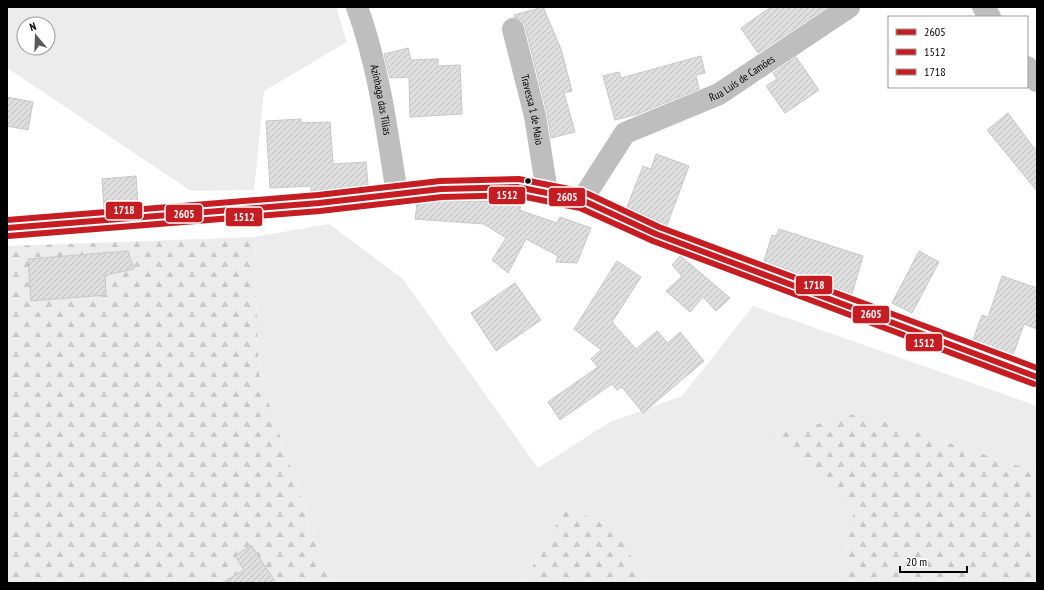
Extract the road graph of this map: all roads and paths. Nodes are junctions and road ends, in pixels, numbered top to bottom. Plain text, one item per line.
1 (357, 7) edge
2 (849, 7) edge
3 (983, 7) edge
4 (989, 16) edge
5 (513, 28) dead end
6 (1028, 68) edge
7 (1037, 81) edge
8 (547, 192) junction
9 (397, 194) junction
10 (582, 200) junction
11 (7, 228) edge
12 (1037, 377) edge

1 - 9 street, Azinhaga das Tílias
2 - 10 street, Rua Luís de Camões
3 - 4 street
5 - 8 street, Travessa 1 de Maio
6 - 7 street
8 - 9 street
8 - 10 street
9 - 11 street
10 - 12 street

